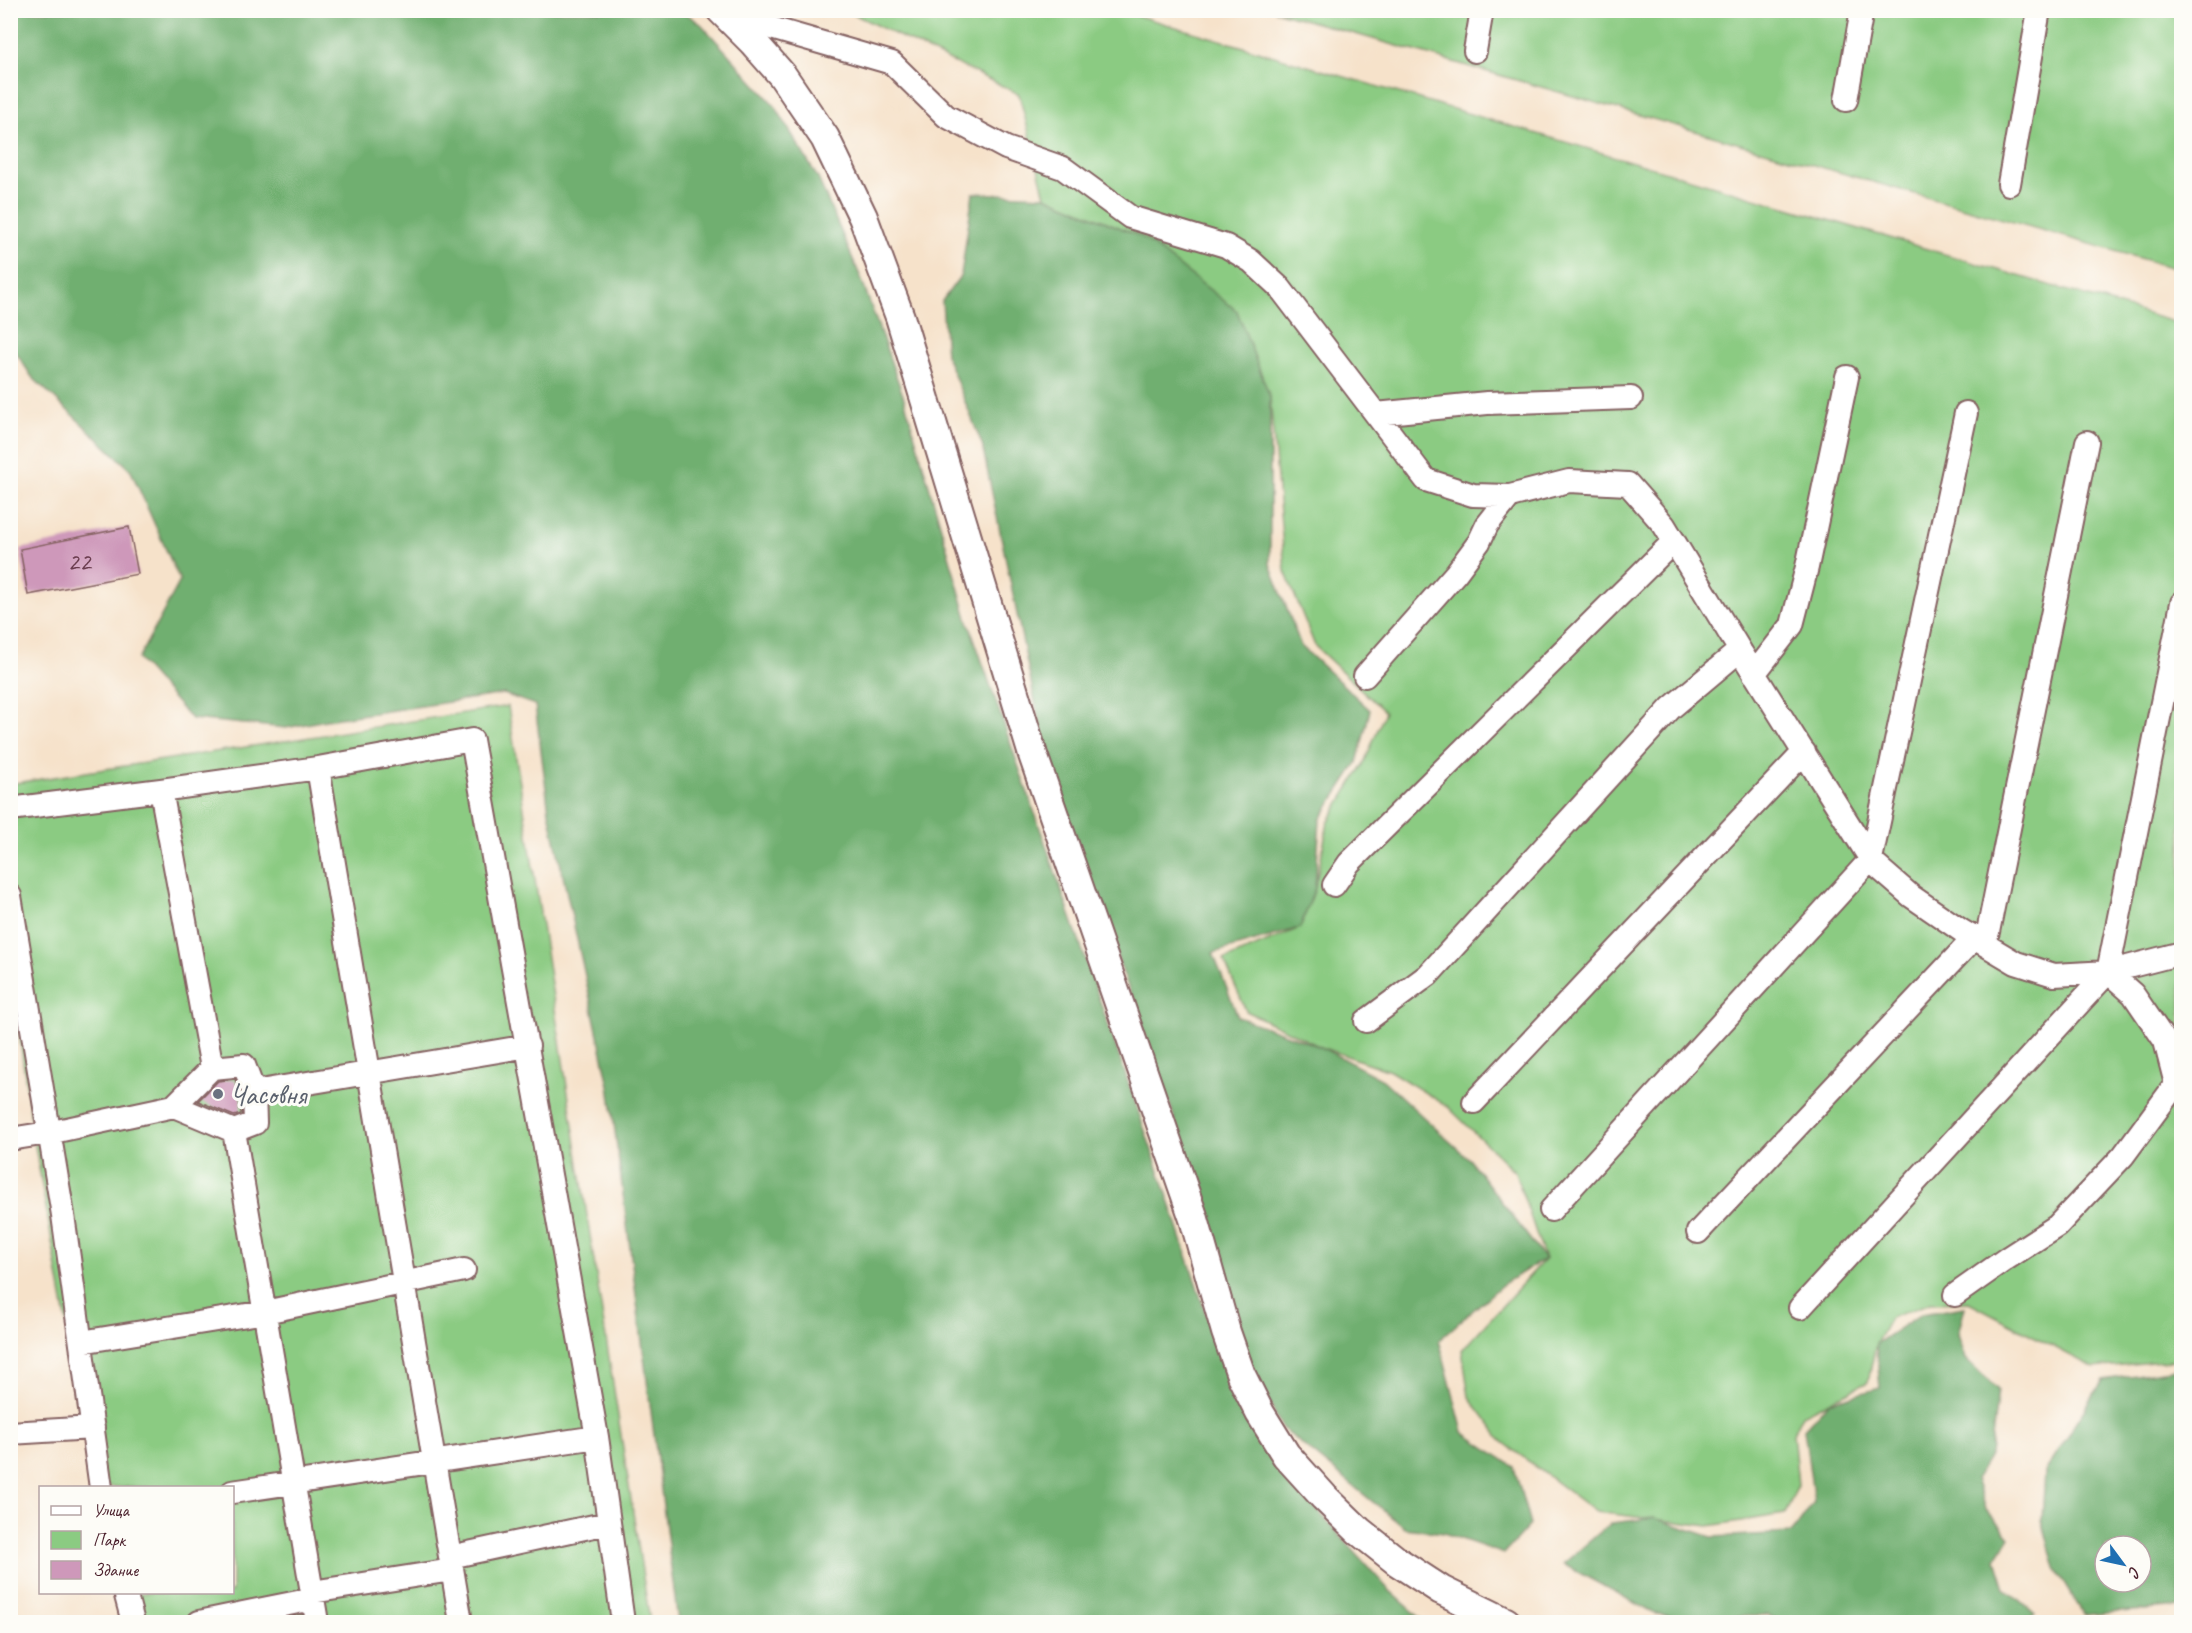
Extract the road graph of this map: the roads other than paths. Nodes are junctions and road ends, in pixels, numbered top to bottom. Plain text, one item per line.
1 (721, 10) edge
2 (728, 10) edge
3 (1482, 10) edge
4 (1862, 10) edge
5 (2039, 10) edge
6 (1475, 51) dead end
7 (1846, 100) dead end
8 (2009, 184) dead end
9 (1847, 377) dead end
10 (1631, 398) dead end
11 (1966, 413) dead end
12 (1376, 414) junction
13 (2087, 442) dead end
14 (1510, 496) junction
15 (1674, 542) junction
16 (2181, 603) edge
17 (1740, 650) junction
18 (1754, 674) junction
19 (1365, 676) dead end
20 (1803, 752) junction
21 (318, 768) junction
22 (161, 790) junction
23 (10, 809) edge
24 (1871, 859) junction
25 (1334, 885) dead end
26 (10, 896) edge
27 (1974, 938) junction
28 (2181, 953) edge
29 (2108, 972) junction
30 (1366, 1021) dead end
31 (528, 1046) junction
32 (212, 1068) junction
33 (369, 1072) junction
34 (254, 1092) junction
35 (1474, 1102) dead end
36 (174, 1106) junction
37 (234, 1131) junction
38 (48, 1133) junction
39 (10, 1139) edge
40 (1551, 1210) dead end
41 (1698, 1232) dead end
42 (464, 1270) dead end
43 (404, 1282) junction
44 (1954, 1295) dead end
45 (1800, 1308) dead end
46 (265, 1312) junction
47 (81, 1342) junction
48 (93, 1428) junction
49 (10, 1433) edge
50 (597, 1437) junction
51 (434, 1460) junction
52 (294, 1484) junction
53 (101, 1486) edge
54 (234, 1492) edge
55 (608, 1523) junction
56 (451, 1563) junction
57 (125, 1594) edge
58 (313, 1595) junction
59 (133, 1623) edge
60 (199, 1623) edge
61 (317, 1623) edge
62 (461, 1623) edge
63 (623, 1623) edge
64 (1506, 1623) edge

1 - 64 main road
2 - 12 lane
3 - 6 lane
4 - 7 lane
5 - 8 lane
9 - 18 lane
10 - 12 lane
11 - 24 lane
12 - 14 lane
13 - 27 lane
14 - 15 lane
14 - 19 lane
15 - 17 lane
15 - 25 lane
16 - 29 lane
17 - 18 lane
17 - 30 lane
18 - 20 lane
20 - 24 lane
20 - 35 lane
21 - 22 lane
21 - 31 lane
21 - 33 lane
22 - 23 lane
22 - 32 lane
24 - 27 lane
24 - 40 lane
26 - 38 lane
27 - 29 lane
27 - 41 lane
28 - 29 lane
29 - 44 lane
29 - 45 lane
31 - 33 lane
31 - 50 lane
32 - 34 lane
32 - 36 lane
33 - 34 lane
33 - 43 lane
34 - 37 lane
36 - 37 lane
36 - 38 lane
37 - 46 lane
38 - 39 lane
38 - 47 lane
42 - 43 lane
43 - 46 lane
43 - 51 lane
46 - 47 lane
46 - 52 lane
47 - 48 lane
48 - 49 lane
48 - 53 lane
50 - 51 lane
50 - 55 lane
51 - 52 lane
51 - 56 lane
52 - 54 lane
52 - 58 lane
55 - 56 lane
55 - 63 lane
56 - 58 lane
56 - 62 lane
57 - 59 lane
58 - 60 lane
58 - 61 lane

